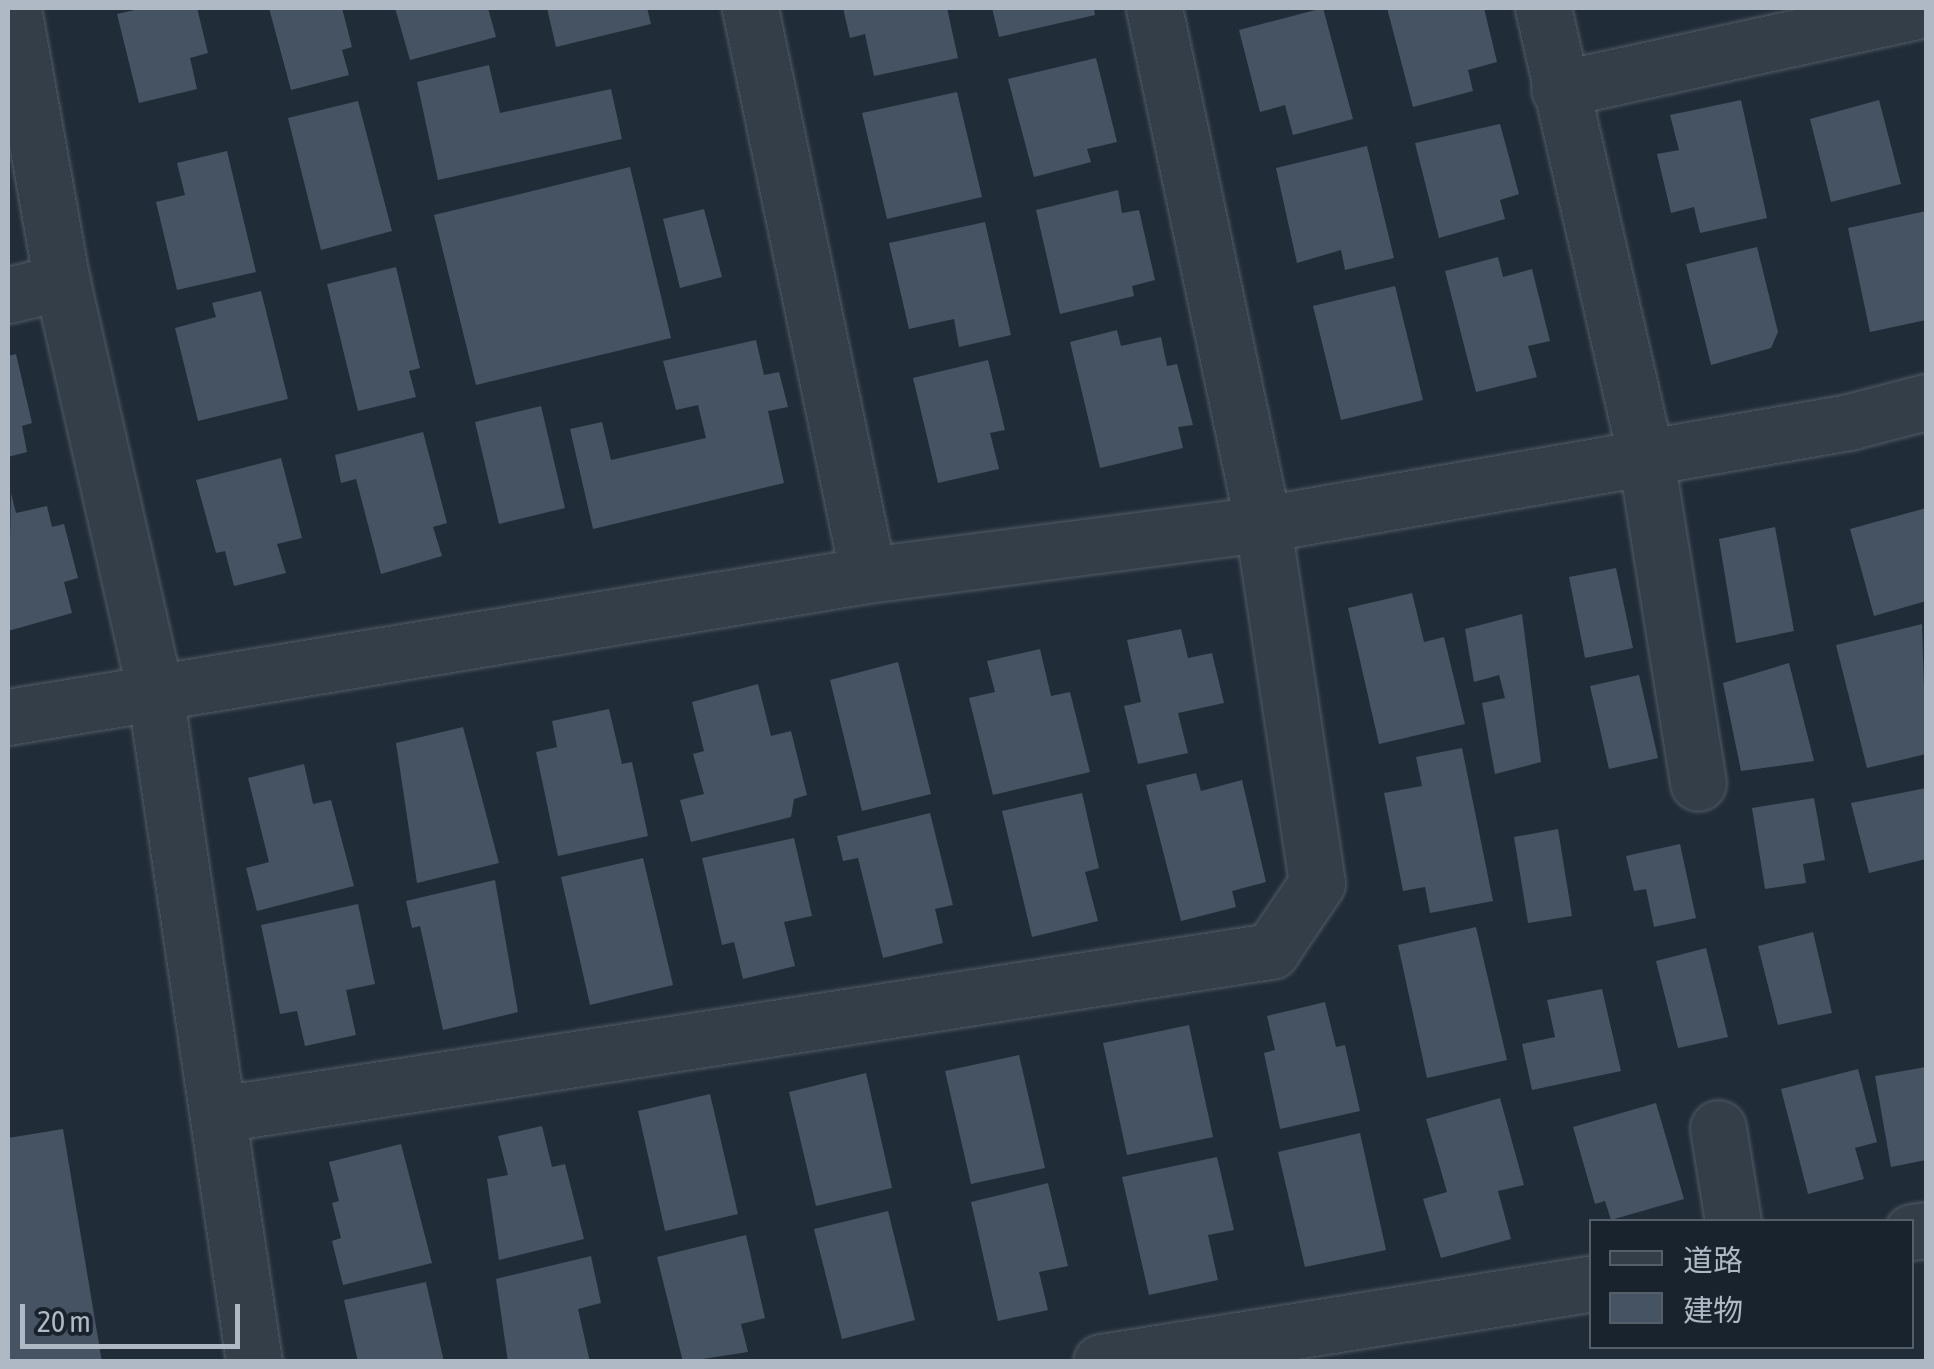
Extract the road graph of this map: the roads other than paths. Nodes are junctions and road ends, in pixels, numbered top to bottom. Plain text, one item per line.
1 (13, 8) edge
2 (750, 8) edge
3 (1154, 8) edge
4 (1542, 8) edge
5 (1926, 9) edge
6 (1559, 88) junction
7 (62, 282) junction
8 (8, 294) edge
9 (1926, 402) edge
10 (1646, 458) junction
11 (1263, 524) junction
12 (868, 576) junction
13 (154, 692) junction
14 (8, 717) edge
15 (1698, 783) dead end
16 (220, 1114) junction
17 (1718, 1128) dead end
18 (1733, 1219) edge
19 (1589, 1284) edge
20 (254, 1362) edge
21 (1101, 1362) edge

1 - 7 street
2 - 12 street
3 - 11 street
4 - 6 street
5 - 6 street
6 - 10 street
7 - 8 street
7 - 13 street
9 - 10 street
10 - 11 street
10 - 15 street
11 - 12 street
11 - 16 street
12 - 13 street
13 - 14 street
13 - 16 street
16 - 20 street
17 - 18 street
19 - 21 street

